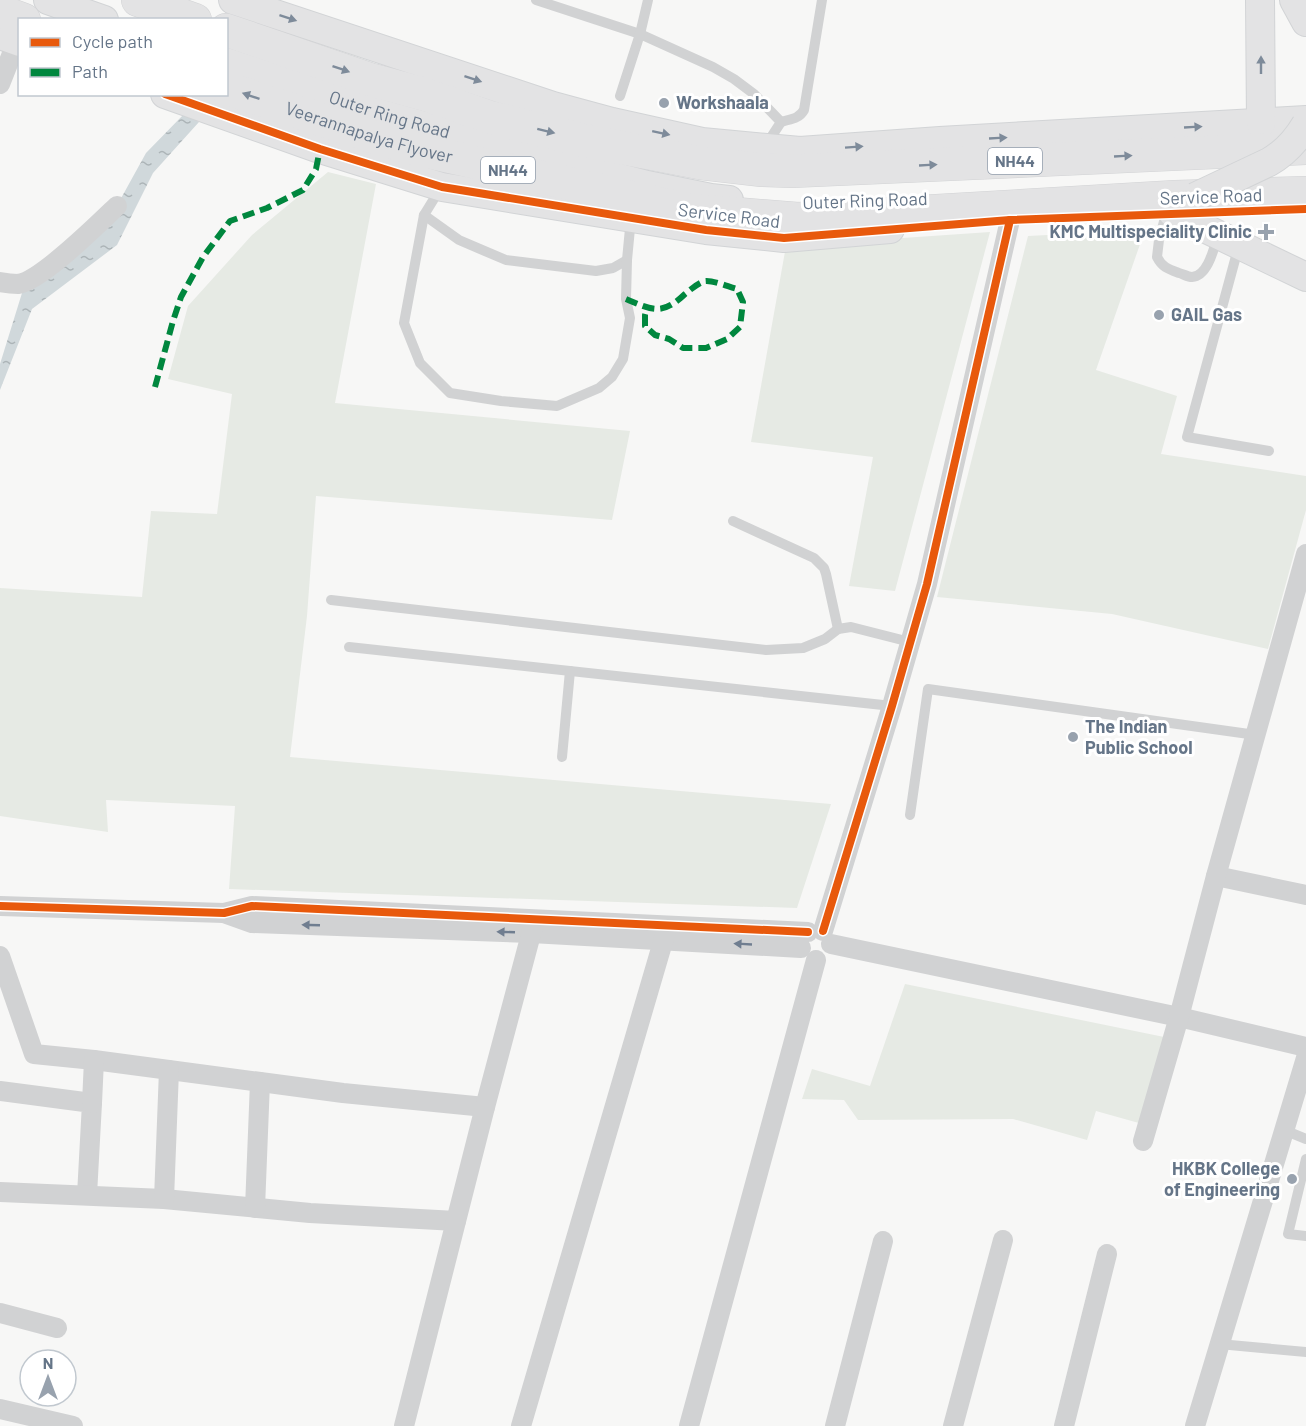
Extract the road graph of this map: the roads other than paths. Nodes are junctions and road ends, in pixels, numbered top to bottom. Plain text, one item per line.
1 (48, 0) edge
2 (138, 0) edge
3 (233, 0) edge
4 (536, 0) edge
5 (648, 0) edge
6 (822, 0) edge
7 (1260, 0) edge
8 (1294, 0) edge
9 (1303, 0) edge
10 (567, 5) edge
11 (0, 11) edge
12 (1306, 15) edge
13 (98, 18) edge
14 (189, 18) edge
15 (1306, 22) edge
16 (228, 31) edge
17 (15, 34) edge
18 (640, 34) junction
19 (228, 63) edge
20 (0, 84) edge
21 (228, 88) edge
22 (171, 96) edge
23 (620, 96) dead end
24 (781, 122) junction
25 (1306, 122) edge
26 (1261, 123) junction
27 (482, 128) junction
28 (1306, 148) edge
29 (760, 159) junction
30 (1306, 178) edge
31 (442, 187) junction
32 (1306, 193) edge
33 (117, 206) dead end
34 (1178, 208) junction
35 (1306, 209) edge
36 (424, 215) junction
37 (631, 217) junction
38 (1010, 220) junction
39 (1228, 240) junction
40 (627, 260) junction
41 (1306, 277) edge
42 (0, 282) edge
43 (1269, 451) dead end
44 (733, 521) dead end
45 (1306, 554) edge
46 (331, 600) dead end
47 (838, 628) junction
48 (910, 642) junction
49 (349, 647) dead end
50 (570, 671) junction
51 (892, 706) junction
52 (1256, 735) junction
53 (562, 757) dead end
54 (910, 815) dead end
55 (1216, 876) junction
56 (1306, 895) edge
57 (0, 906) edge
58 (533, 926) junction
59 (666, 932) junction
60 (816, 943) junction
61 (0, 956) edge
62 (1179, 1017) junction
63 (1306, 1047) edge
64 (1306, 1058) edge
65 (94, 1060) junction
66 (169, 1070) junction
67 (260, 1082) junction
68 (0, 1091) edge
69 (92, 1102) junction
70 (485, 1107) junction
71 (1284, 1130) junction
72 (1306, 1139) edge
73 (1143, 1142) dead end
74 (1306, 1159) edge
75 (0, 1192) edge
76 (87, 1195) junction
77 (164, 1199) junction
78 (255, 1208) junction
79 (456, 1221) junction
80 (1306, 1236) edge
81 (1003, 1240) dead end
82 (883, 1241) dead end
83 (1107, 1254) dead end
84 (0, 1313) edge
85 (57, 1328) dead end
86 (1220, 1344) junction
87 (1306, 1352) edge
88 (0, 1409) edge
89 (73, 1426) edge
90 (404, 1426) edge
91 (521, 1426) edge
92 (689, 1426) edge
93 (835, 1426) edge
94 (953, 1426) edge
95 (1064, 1426) edge
96 (1195, 1426) edge

1 - 13 street
2 - 14 highway
3 -> 29 street
4 - 10 lane
5 - 18 lane
6 - 24 lane
26 -> 7 street
8 - 15 street
9 - 12 street
10 - 18 lane
11 - 17 highway
16 -> 27 highway, NH44
17 - 20 street
18 - 23 lane
18 - 24 lane
19 - 27 street, Outer Ring Road
34 -> 21 highway, Veerannapalya Flyover / NH44
22 - 31 street, Service Road
24 - 29 lane
25 - 26 street
25 - 34 street, bridge
29 -> 26 street
27 -> 29 highway, Outer Ring Road / NH44
27 - 30 street, Outer Ring Road / NH44
29 -> 28 highway, Outer Ring Road / NH44
31 - 36 lane
31 - 37 street, Service Road
32 - 34 highway, NH44
33 - 42 street
34 - 35 street, Service Road
34 - 38 street, Service Road
34 - 39 street
34 - 39 lane
36 - 40 lane
36 - 40 lane
37 - 38 street, Service Road
37 - 40 lane
38 - 48 street
39 - 41 street
39 - 43 lane
44 - 47 lane
45 - 52 street
46 - 47 lane
47 - 48 lane
48 - 51 street
49 - 50 lane
50 - 51 lane
50 - 53 lane
51 - 60 street
52 - 54 lane
52 - 55 street
55 - 56 street
55 - 62 street
57 - 58 street
58 - 59 street
58 - 70 street
59 - 60 street
59 - 91 street
60 - 62 street
60 - 92 street
61 - 65 street
62 - 63 street
62 - 73 street
64 - 71 street
65 - 66 street
65 - 69 street
66 - 67 street
66 - 77 street
67 - 70 street
67 - 78 street
68 - 69 street
69 - 76 street
70 - 79 street
71 - 72 lane
71 - 86 street
74 - 80 lane
75 - 76 street
76 - 77 street
77 - 78 street
78 - 79 street
79 - 90 street
81 - 94 street
82 - 93 street
83 - 95 street
84 - 85 street
86 - 87 lane
86 - 96 street
88 - 89 street

